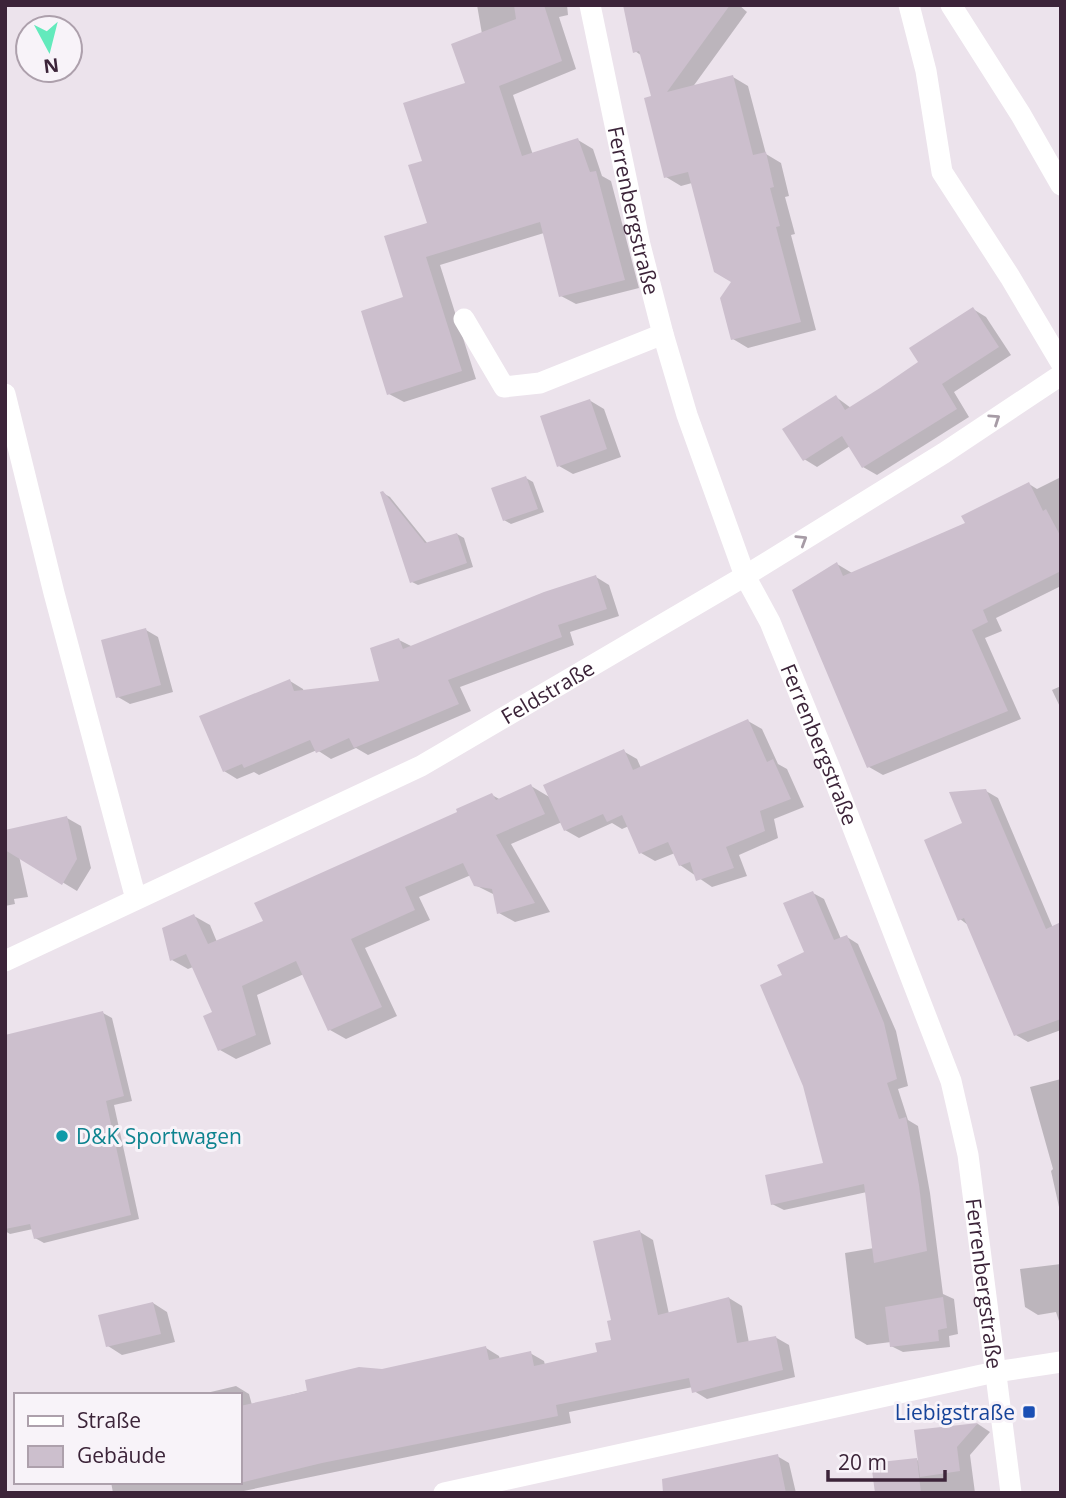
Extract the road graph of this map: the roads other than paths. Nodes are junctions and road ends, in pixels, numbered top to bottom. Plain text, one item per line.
1 (590, 5) edge
2 (909, 5) edge
3 (951, 5) edge
4 (1061, 185) edge
5 (464, 319) dead end
6 (663, 334) junction
7 (1061, 363) edge
8 (1061, 375) edge
9 (5, 394) edge
10 (745, 576) junction
11 (136, 899) junction
12 (5, 961) edge
13 (1061, 1362) edge
14 (995, 1372) junction
15 (444, 1493) edge
16 (1011, 1493) edge

1 - 6 street, Ferrenbergstraße
2 - 7 street
3 - 4 street
5 - 6 street
6 - 10 street, Ferrenbergstraße
10 -> 8 street, Feldstraße
9 - 11 street
10 - 11 street, Feldstraße
10 - 14 street, Ferrenbergstraße
11 - 12 street, Feldstraße
13 - 14 street
14 - 15 street
14 - 16 street, Ferrenbergstraße

